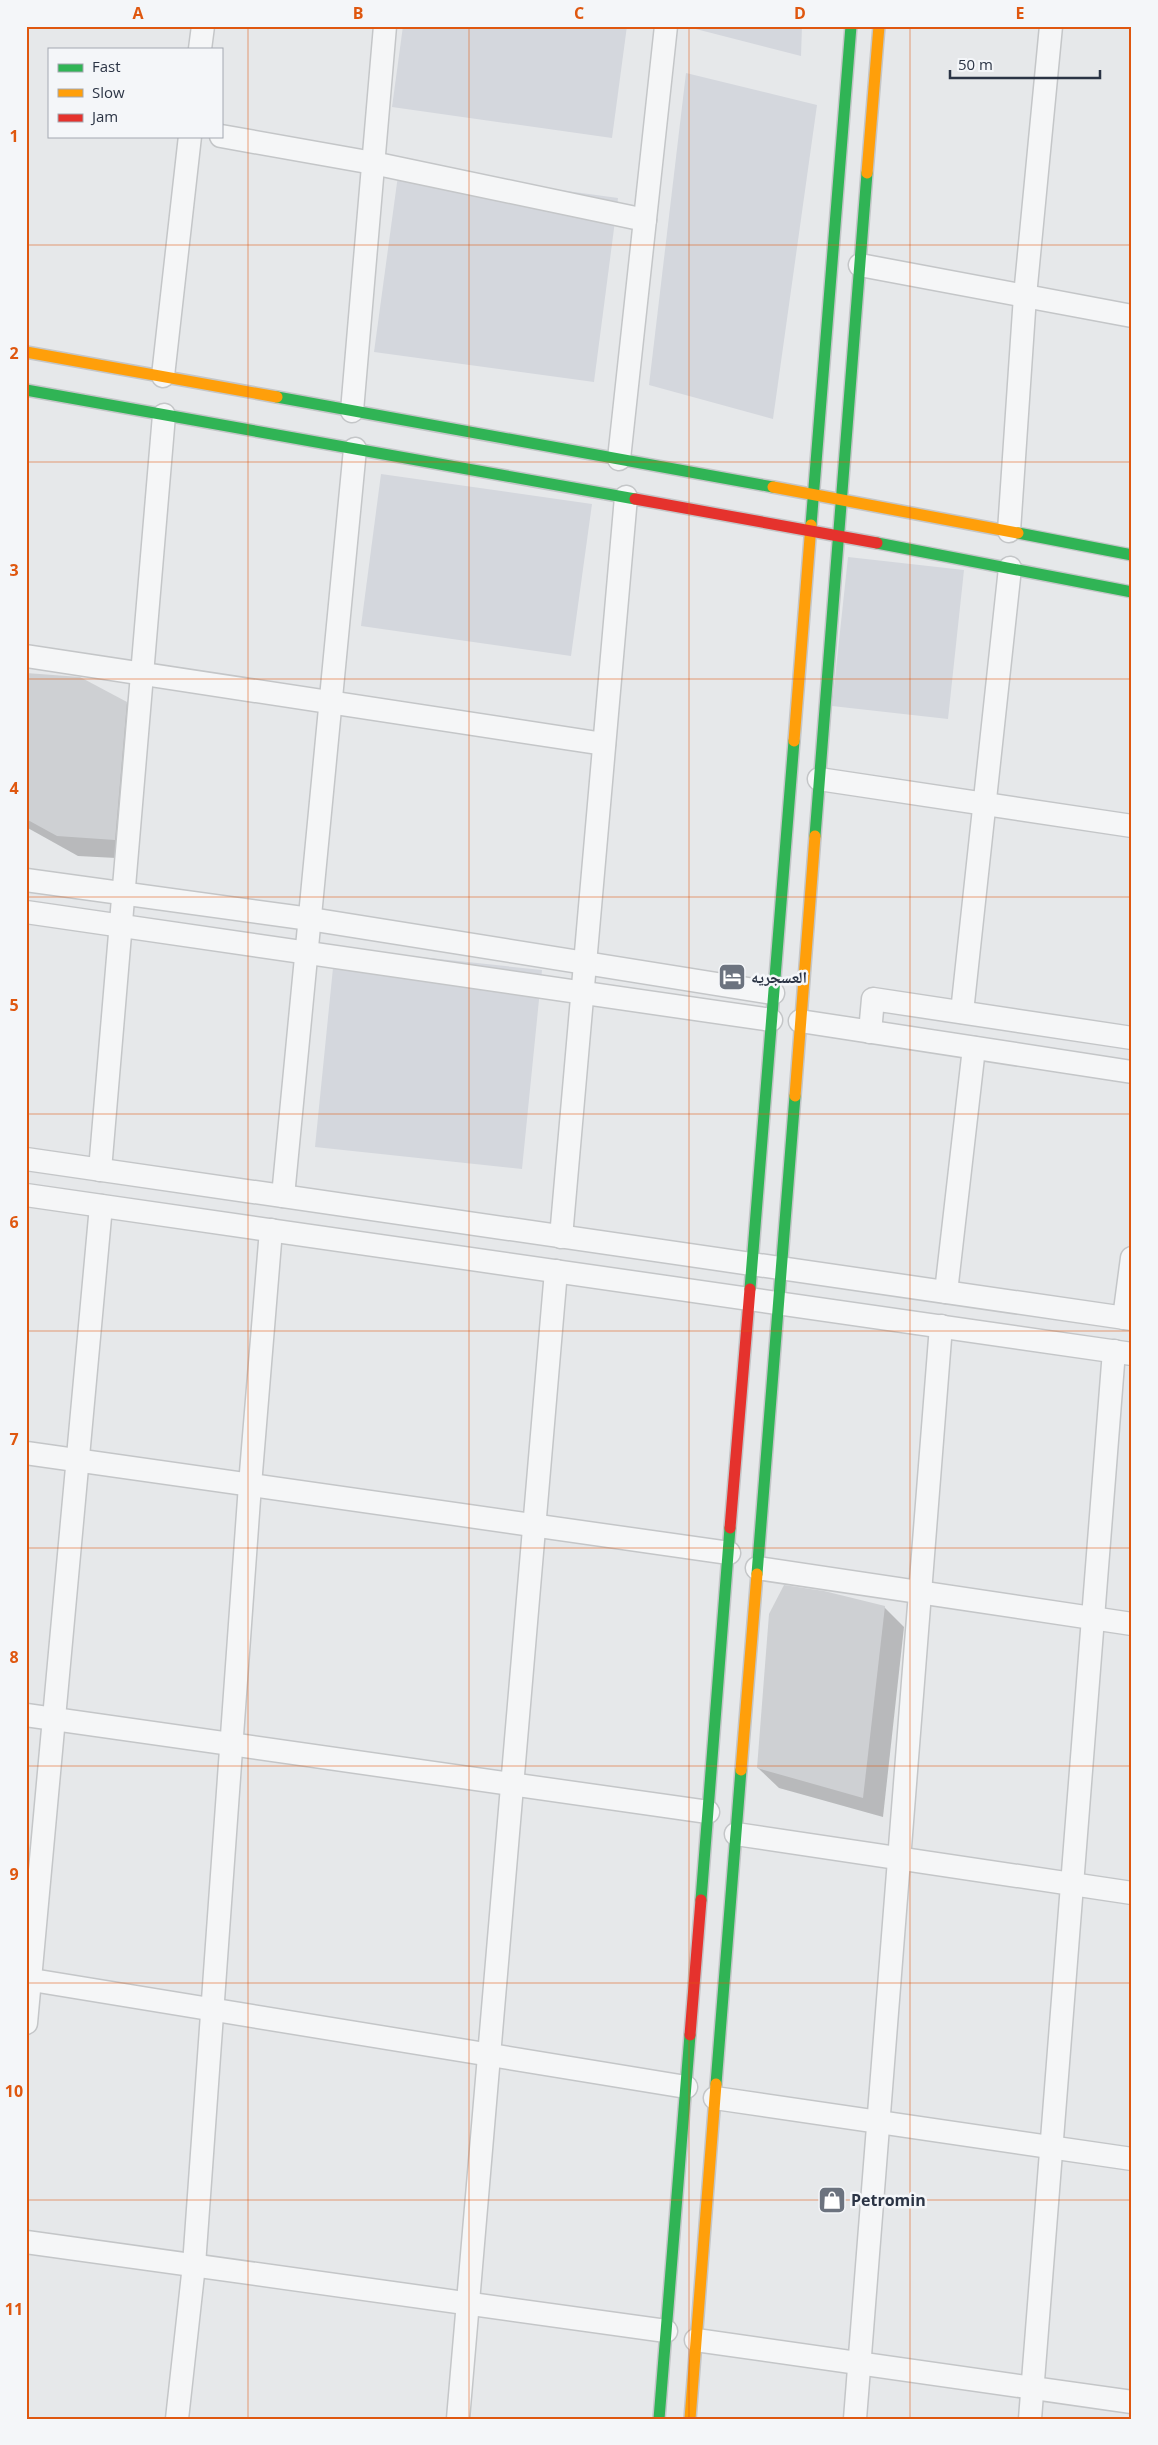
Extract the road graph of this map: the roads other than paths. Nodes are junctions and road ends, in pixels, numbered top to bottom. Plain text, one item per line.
1 (203, 26) edge
2 (385, 26) edge
3 (666, 26) edge
4 (851, 26) edge
5 (879, 26) edge
6 (1051, 26) edge
7 (200, 48) edge
8 (222, 136) edge
9 (190, 138) edge
10 (373, 163) junction
11 (645, 220) junction
12 (860, 265) junction
13 (1026, 296) junction
14 (1132, 316) edge
15 (26, 352) edge
16 (162, 376) junction
17 (26, 390) edge
18 (352, 411) junction
19 (164, 415) junction
20 (355, 449) junction
21 (619, 459) junction
22 (814, 494) junction
23 (626, 497) junction
24 (842, 499) junction
25 (811, 530) junction
26 (1009, 531) junction
27 (839, 535) junction
28 (1132, 555) edge
29 (1010, 568) junction
30 (1132, 592) edge
31 (26, 656) edge
32 (142, 674) junction
33 (330, 702) junction
34 (604, 744) junction
35 (820, 779) junction
36 (985, 804) junction
37 (1132, 826) edge
38 (26, 880) edge
39 (124, 892) junction
40 (26, 912) edge
41 (310, 919) junction
42 (121, 925) junction
43 (306, 953) junction
44 (585, 963) junction
45 (582, 992) junction
46 (774, 993) junction
47 (962, 1012) junction
48 (771, 1020) junction
49 (800, 1021) junction
50 (870, 1032) junction
51 (1132, 1038) edge
52 (974, 1048) junction
53 (1132, 1072) edge
54 (26, 1159) edge
55 (100, 1170) junction
56 (26, 1195) edge
57 (283, 1196) junction
58 (101, 1206) junction
59 (271, 1230) junction
60 (561, 1236) junction
61 (1132, 1258) edge
62 (752, 1264) junction
63 (781, 1268) junction
64 (556, 1271) junction
65 (946, 1292) junction
66 (749, 1299) junction
67 (778, 1303) junction
68 (1128, 1318) edge
69 (941, 1326) junction
70 (1123, 1352) edge
71 (26, 1453) edge
72 (78, 1460) junction
73 (250, 1485) junction
74 (534, 1525) junction
75 (729, 1553) junction
76 (757, 1568) junction
77 (920, 1592) junction
78 (1093, 1618) junction
79 (1132, 1624) edge
80 (26, 1715) edge
81 (54, 1718) junction
82 (231, 1744) junction
83 (512, 1784) junction
84 (708, 1812) junction
85 (736, 1834) junction
86 (899, 1858) junction
87 (1072, 1884) junction
88 (1132, 1893) edge
89 (28, 1980) edge
90 (212, 2010) junction
91 (26, 2023) edge
92 (489, 2055) junction
93 (686, 2087) junction
94 (715, 2098) junction
95 (878, 2122) junction
96 (1051, 2147) junction
97 (1132, 2159) edge
98 (26, 2242) edge
99 (194, 2266) junction
100 (468, 2303) junction
101 (666, 2331) junction
102 (696, 2340) junction
103 (859, 2363) junction
104 (1032, 2388) junction
105 (1132, 2402) edge
106 (177, 2419) edge
107 (458, 2419) edge
108 (659, 2419) edge
109 (690, 2419) edge
110 (855, 2419) edge
111 (1030, 2419) edge

1 - 7 street
2 - 10 street
3 - 11 street
4 - 22 main road
5 - 12 main road
6 - 13 street
8 - 10 street
9 - 16 street
10 - 11 street
10 - 18 street
11 - 21 street
12 - 13 street
12 - 24 main road
13 - 14 street
13 - 26 street
15 - 16 main road
16 - 18 main road
17 - 19 main road
18 - 21 main road
19 - 20 main road
19 - 32 street
20 - 23 main road
20 - 33 street
21 - 22 main road
22 - 24 main road
22 - 25 main road
23 - 25 main road
23 - 34 street
24 - 26 main road
24 - 27 main road
25 - 27 main road
25 - 46 main road
26 - 28 main road
27 - 29 main road
27 - 35 main road
29 - 30 main road
29 - 36 street
31 - 32 street
32 - 33 street
32 - 39 street
33 - 34 street
33 - 41 street
34 - 44 street
35 - 36 street
35 - 49 main road
36 - 37 street
36 - 47 street
38 - 39 street
39 - 41 street
39 - 42 street
40 - 42 street
41 - 43 street
41 - 44 street
42 - 43 street
42 - 55 street
43 - 45 street
43 - 57 street
44 - 45 street
44 - 46 street
45 - 48 street
45 - 60 street
46 - 48 main road
47 - 50 street
47 - 51 street
48 - 62 main road
49 - 50 street
49 - 63 main road
50 - 52 street
52 - 53 street
52 - 65 street
54 - 55 street
55 - 57 street
56 - 58 street
57 - 60 street
58 - 59 street
58 - 72 street
59 - 64 street
59 - 73 street
60 - 62 street
61 - 68 street
62 - 63 street
62 - 66 main road
63 - 65 street
63 - 67 main road
64 - 66 street
64 - 74 street
65 - 68 street
66 - 67 street
66 - 75 main road
67 - 69 street
67 - 76 main road
69 - 70 street
69 - 77 street
70 - 78 street
71 - 72 street
72 - 73 street
72 - 81 street
73 - 74 street
73 - 82 street
74 - 75 street
74 - 83 street
75 - 84 main road
76 - 77 street
76 - 85 main road
77 - 78 street
77 - 86 street
78 - 79 street
78 - 87 street
80 - 81 street
81 - 82 street
81 - 89 street
82 - 83 street
82 - 90 street
83 - 84 street
83 - 92 street
84 - 93 main road
85 - 86 street
85 - 94 main road
86 - 87 street
86 - 95 street
87 - 88 street
87 - 96 street
89 - 90 street
89 - 91 street
90 - 92 street
90 - 99 street
92 - 93 street
92 - 100 street
93 - 101 main road
94 - 95 street
94 - 102 main road
95 - 96 street
95 - 103 street
96 - 97 street
96 - 104 street
98 - 99 street
99 - 100 street
99 - 106 street
100 - 101 street
100 - 107 street
101 - 108 main road
102 - 103 street
102 - 109 main road
103 - 104 street
103 - 110 street
104 - 105 street
104 - 111 street

